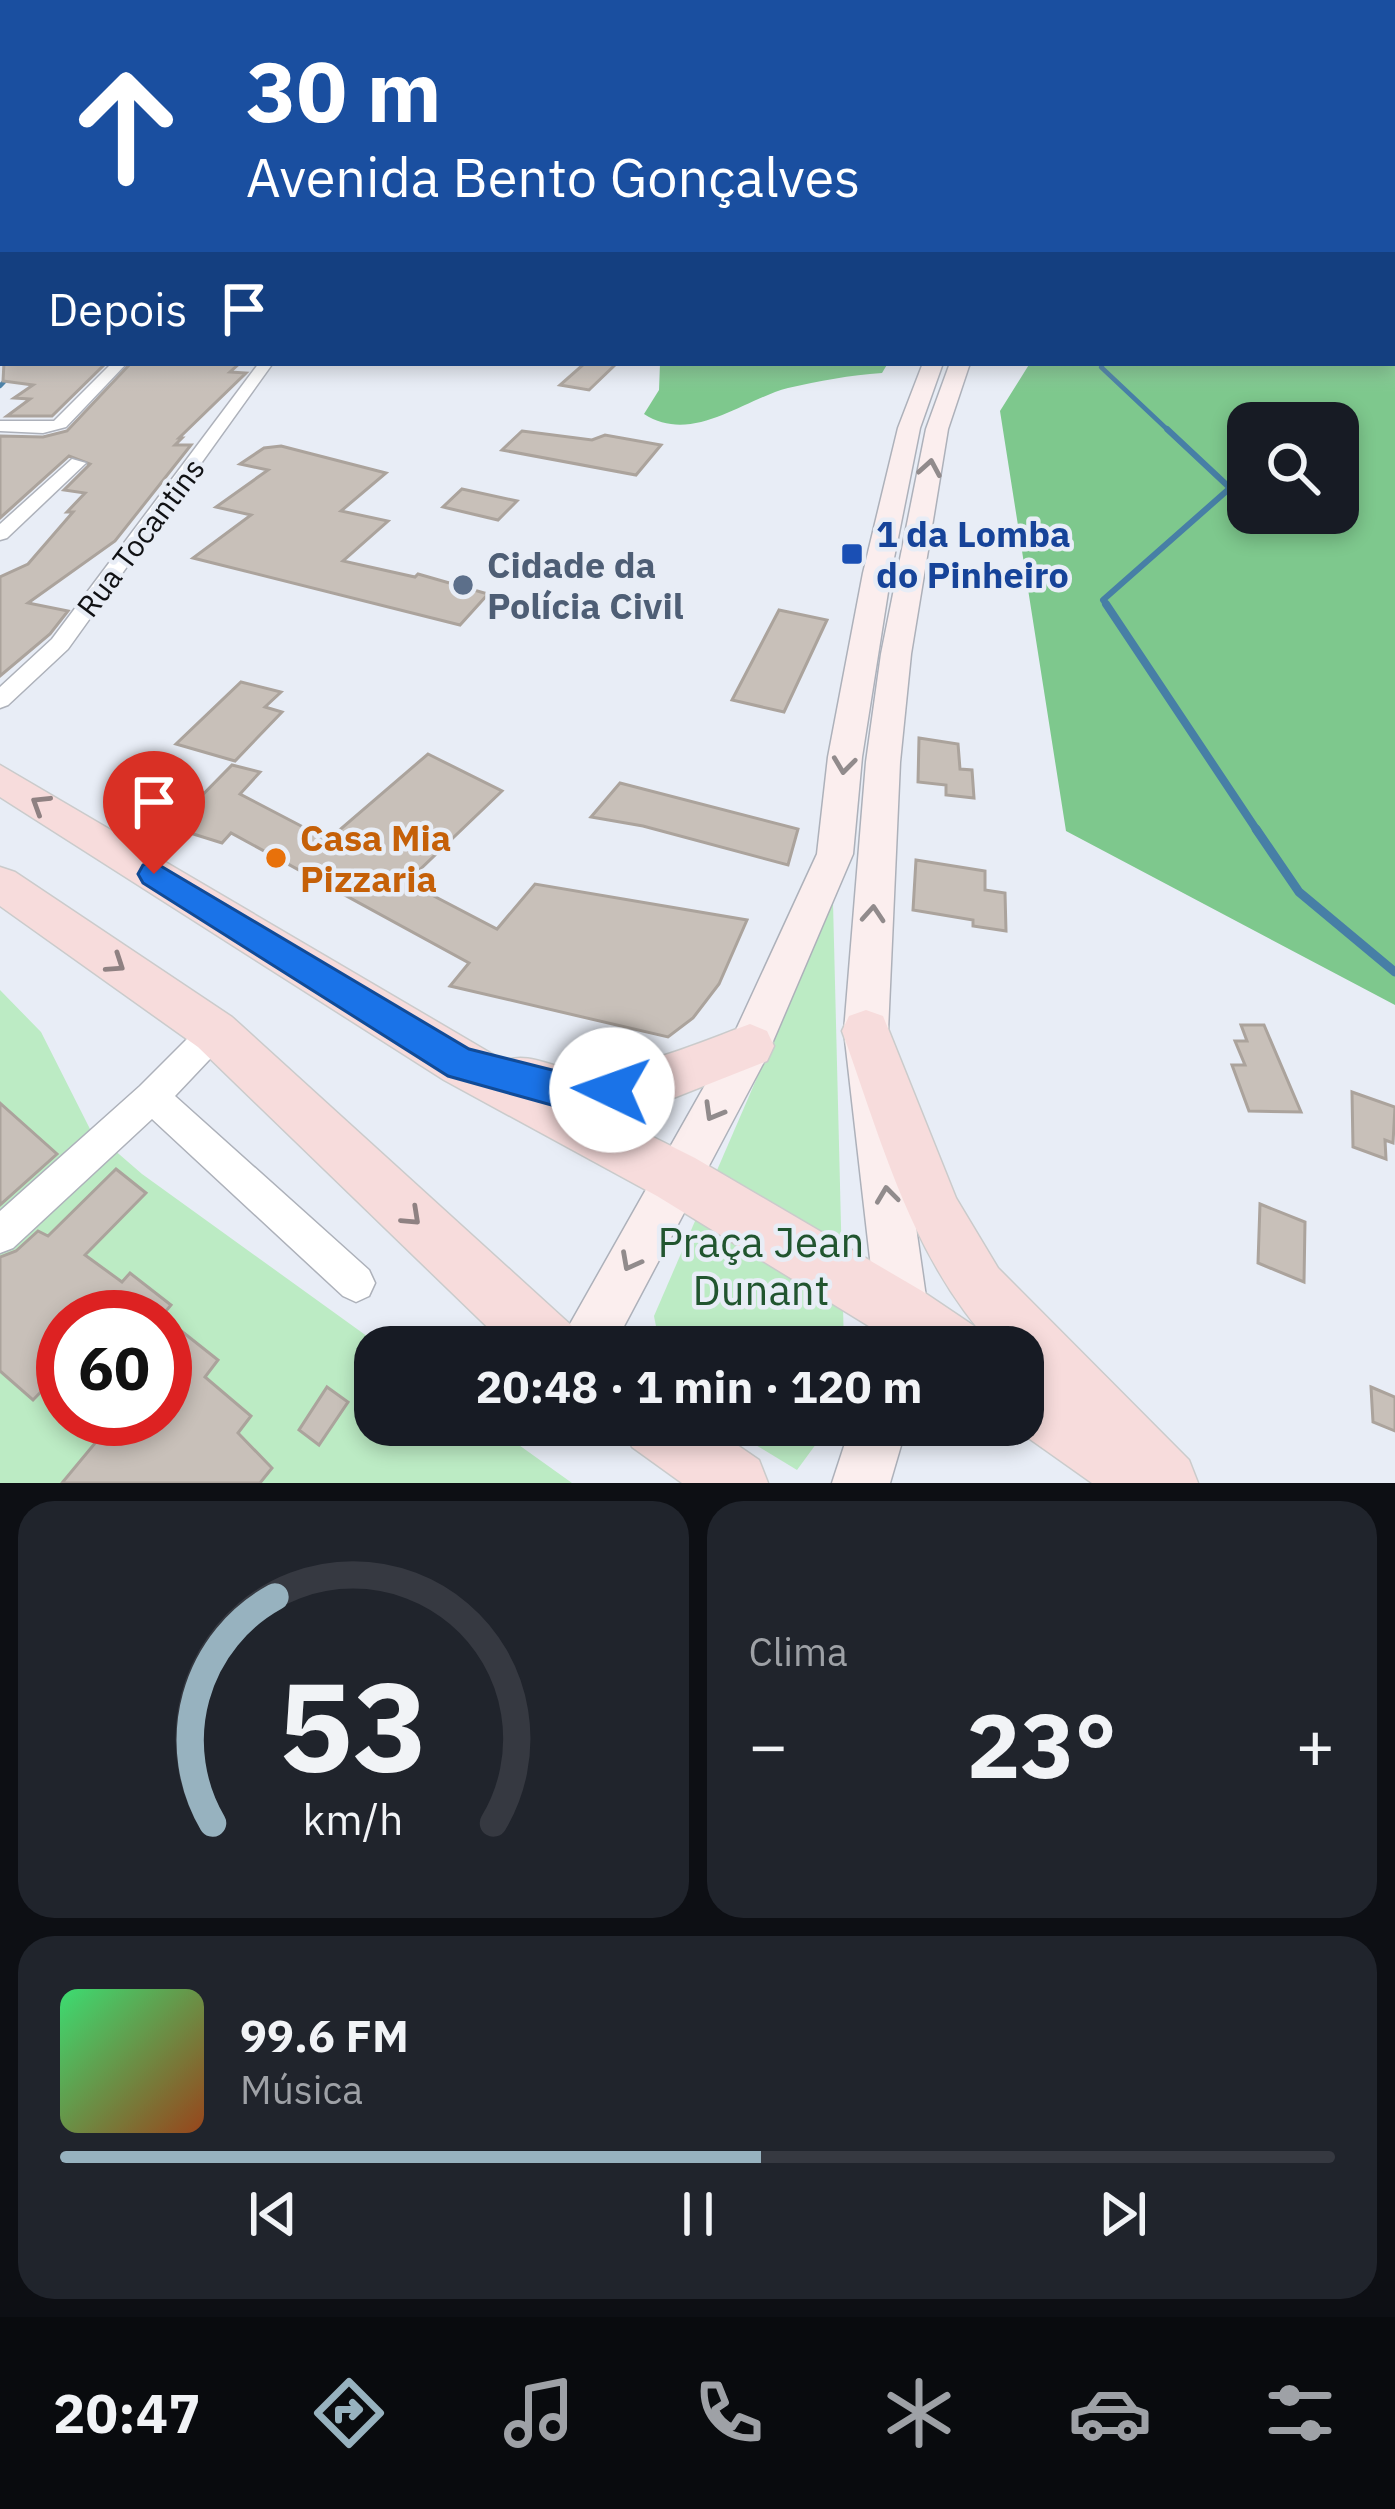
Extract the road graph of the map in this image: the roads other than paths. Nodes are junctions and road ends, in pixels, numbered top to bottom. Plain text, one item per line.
1 (117, 366) edge
2 (264, 366) edge
3 (932, 366) edge
4 (959, 366) edge
5 (0, 426) edge
6 (78, 463) dead end
7 (0, 534) edge
8 (0, 700) edge
9 (0, 779) edge
10 (0, 884) edge
11 (866, 1031) junction
12 (215, 1032) junction
13 (750, 1046) junction
14 (461, 1064) junction
15 (152, 1097) junction
16 (676, 1177) junction
17 (0, 1235) edge
18 (356, 1283) dead end
19 (529, 1326) edge
20 (595, 1326) edge
21 (896, 1326) edge
22 (900, 1326) edge
23 (1044, 1411) edge
24 (684, 1446) edge
25 (873, 1446) edge
26 (736, 1483) edge
27 (861, 1483) edge
28 (1146, 1483) edge
29 (1166, 1483) edge

1 - 5 street
2 - 8 street, Rua Tocantins
3 -> 13 main road
11 -> 4 main road
6 - 7 street
14 -> 9 main road
10 -> 12 main road
22 -> 11 main road
11 - 29 main road
12 - 15 street
12 -> 19 main road
13 - 14 main road
13 -> 16 main road
14 - 16 main road
15 - 17 street
15 - 18 street
16 -> 20 main road
16 - 21 main road
23 - 28 main road
24 - 26 main road
25 - 27 main road

